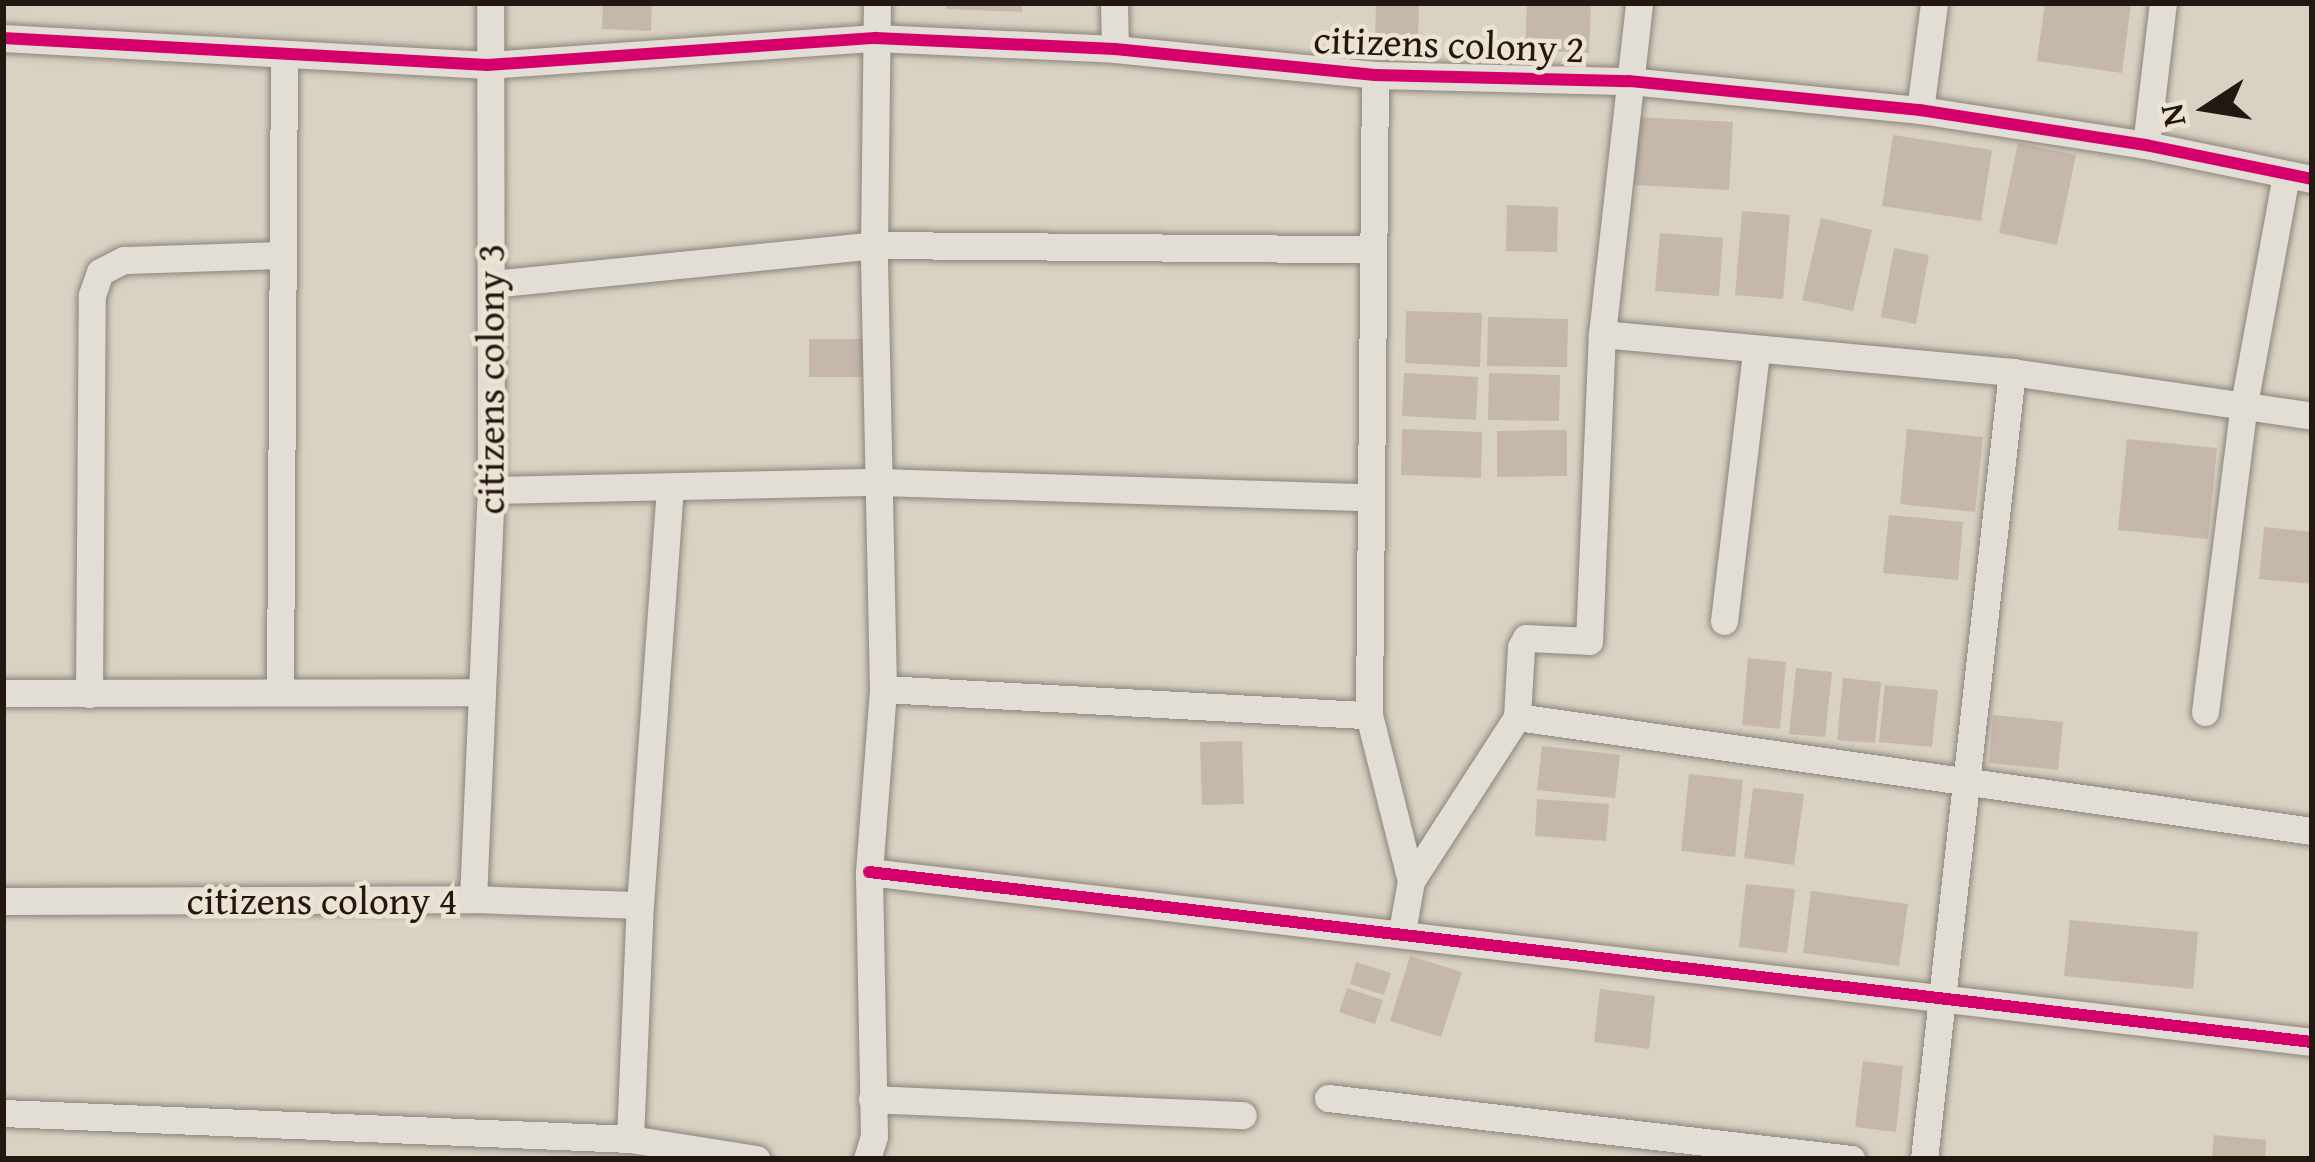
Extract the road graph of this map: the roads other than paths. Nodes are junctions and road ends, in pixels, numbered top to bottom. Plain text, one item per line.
1 (490, 3) edge
2 (877, 3) edge
3 (1114, 3) edge
4 (1639, 3) edge
5 (1934, 3) edge
6 (2162, 3) edge
7 (3, 38) edge
8 (875, 38) junction
9 (1115, 49) junction
10 (284, 57) junction
11 (487, 65) junction
12 (1375, 75) junction
13 (1629, 81) junction
14 (1920, 110) junction
15 (2146, 145) junction
16 (2299, 177) edge
17 (874, 245) junction
18 (1373, 249) junction
19 (283, 255) junction
20 (492, 284) junction
21 (1601, 334) junction
22 (1756, 351) junction
23 (2012, 372) junction
24 (2244, 404) junction
25 (2312, 416) edge
26 (880, 482) junction
27 (670, 489) junction
28 (491, 490) junction
29 (1367, 497) junction
30 (1724, 621) dead end
31 (883, 688) junction
32 (280, 690) junction
33 (482, 692) junction
34 (3, 693) edge
35 (89, 694) junction
36 (2205, 712) dead end
37 (1369, 715) junction
38 (1517, 717) junction
39 (1966, 781) junction
40 (2312, 831) edge
41 (869, 872) junction
42 (1411, 881) junction
43 (473, 899) junction
44 (3, 901) edge
45 (640, 905) junction
46 (1402, 931) junction
47 (1942, 998) junction
48 (2312, 1042) edge
49 (1328, 1098) dead end
50 (872, 1100) junction
51 (3, 1113) edge
52 (1243, 1115) dead end
53 (630, 1139) junction
54 (756, 1159) edge
55 (867, 1159) edge
56 (1851, 1159) edge
57 (1924, 1159) edge

1 - 11 street, citizens colony 3
2 - 8 street
3 - 9 street
4 - 13 street
5 - 14 street
6 - 15 street
7 - 10 street, citizens colony 2
8 - 9 street, citizens colony 2
8 - 11 street, citizens colony 2
8 - 17 street
9 - 12 street, citizens colony 2
10 - 11 street, citizens colony 2
10 - 19 street
11 - 20 street, citizens colony 3
12 - 13 street, citizens colony 2
12 - 18 street
13 - 14 street, citizens colony 2
13 - 21 street
14 - 15 street, citizens colony 2
15 - 16 street, citizens colony 2
16 - 24 street
17 - 18 street
17 - 20 street
17 - 26 street
18 - 29 street
19 - 32 street
19 - 35 street
20 - 28 street, citizens colony 3
21 - 22 street
21 - 38 street
22 - 23 street
22 - 30 street
23 - 24 street
23 - 39 street
24 - 25 street
24 - 36 street
26 - 27 street
26 - 29 street
26 - 31 street
27 - 28 street
27 - 45 street
28 - 33 street, citizens colony 3
29 - 37 street
31 - 37 street
31 - 41 street
32 - 33 street
32 - 35 street
33 - 43 street, citizens colony 3
34 - 35 street
37 - 42 street
38 - 39 street
38 - 42 street
39 - 40 street
39 - 47 street
41 - 46 street
41 - 50 street
42 - 46 street
43 - 44 street, citizens colony 4
43 - 45 street, citizens colony 4
45 - 53 street
46 - 47 street
47 - 48 street
47 - 57 street
49 - 56 street
50 - 52 street
50 - 55 street
51 - 53 street
53 - 54 street

